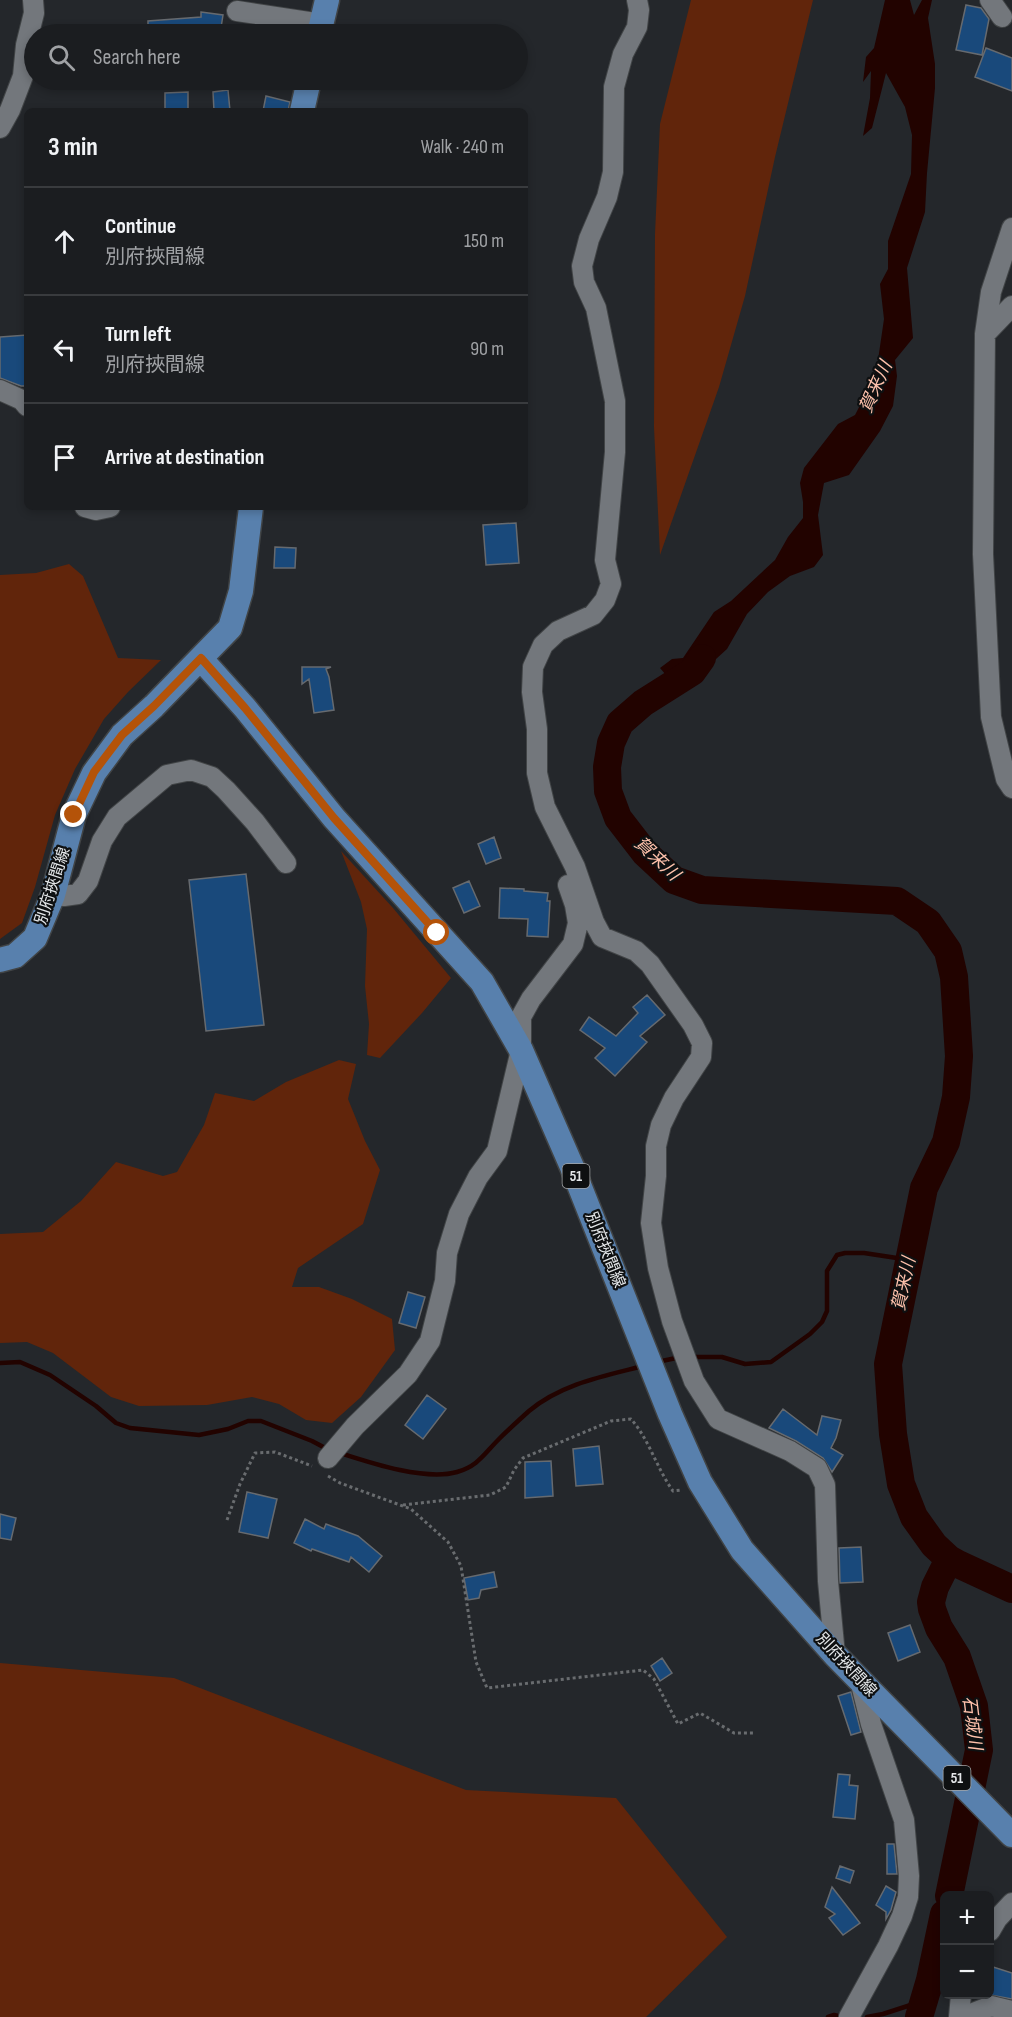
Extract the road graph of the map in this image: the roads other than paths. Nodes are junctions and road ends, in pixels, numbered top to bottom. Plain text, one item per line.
1 (33, 0) edge
2 (327, 0) edge
3 (637, 0) edge
4 (990, 0) edge
5 (237, 11) dead end
6 (1002, 17) dead end
7 (31, 24) edge
8 (297, 24) edge
9 (321, 24) edge
10 (24, 66) edge
11 (307, 90) edge
12 (303, 108) edge
13 (0, 128) edge
14 (1012, 228) edge
15 (1012, 306) edge
16 (985, 334) junction
17 (0, 390) edge
18 (24, 402) edge
19 (251, 510) edge
20 (201, 658) junction
21 (1012, 788) edge
22 (559, 838) junction
23 (286, 863) dead end
24 (53, 895) junction
25 (0, 960) edge
26 (521, 1050) junction
27 (322, 1466) road end
28 (835, 1655) junction
29 (860, 1680) junction
30 (1012, 1835) edge
31 (1012, 1903) edge
32 (994, 1924) edge
33 (961, 1999) edge
34 (1012, 2011) edge
35 (849, 2017) edge
36 (961, 2017) edge

1 - 7 street
2 - 9 main road
3 - 22 street
4 - 6 street
5 - 8 street
10 - 13 street
11 - 12 main road
14 - 16 street
15 - 16 street
16 - 21 street
17 - 18 street
19 - 20 main road, 別府挾間線
20 - 24 main road, 別府挾間線
20 - 26 main road, 別府挾間線 / 51
22 - 26 street
22 - 28 street
23 - 24 street
24 - 25 main road, 別府挾間線
26 - 27 street
26 - 28 main road, 別府挾間線 / 51
28 - 29 main road, 別府挾間線 / 51
29 - 30 main road, 別府挾間線 / 51
29 - 35 street
31 - 32 street
33 - 36 street
34 - 36 street

